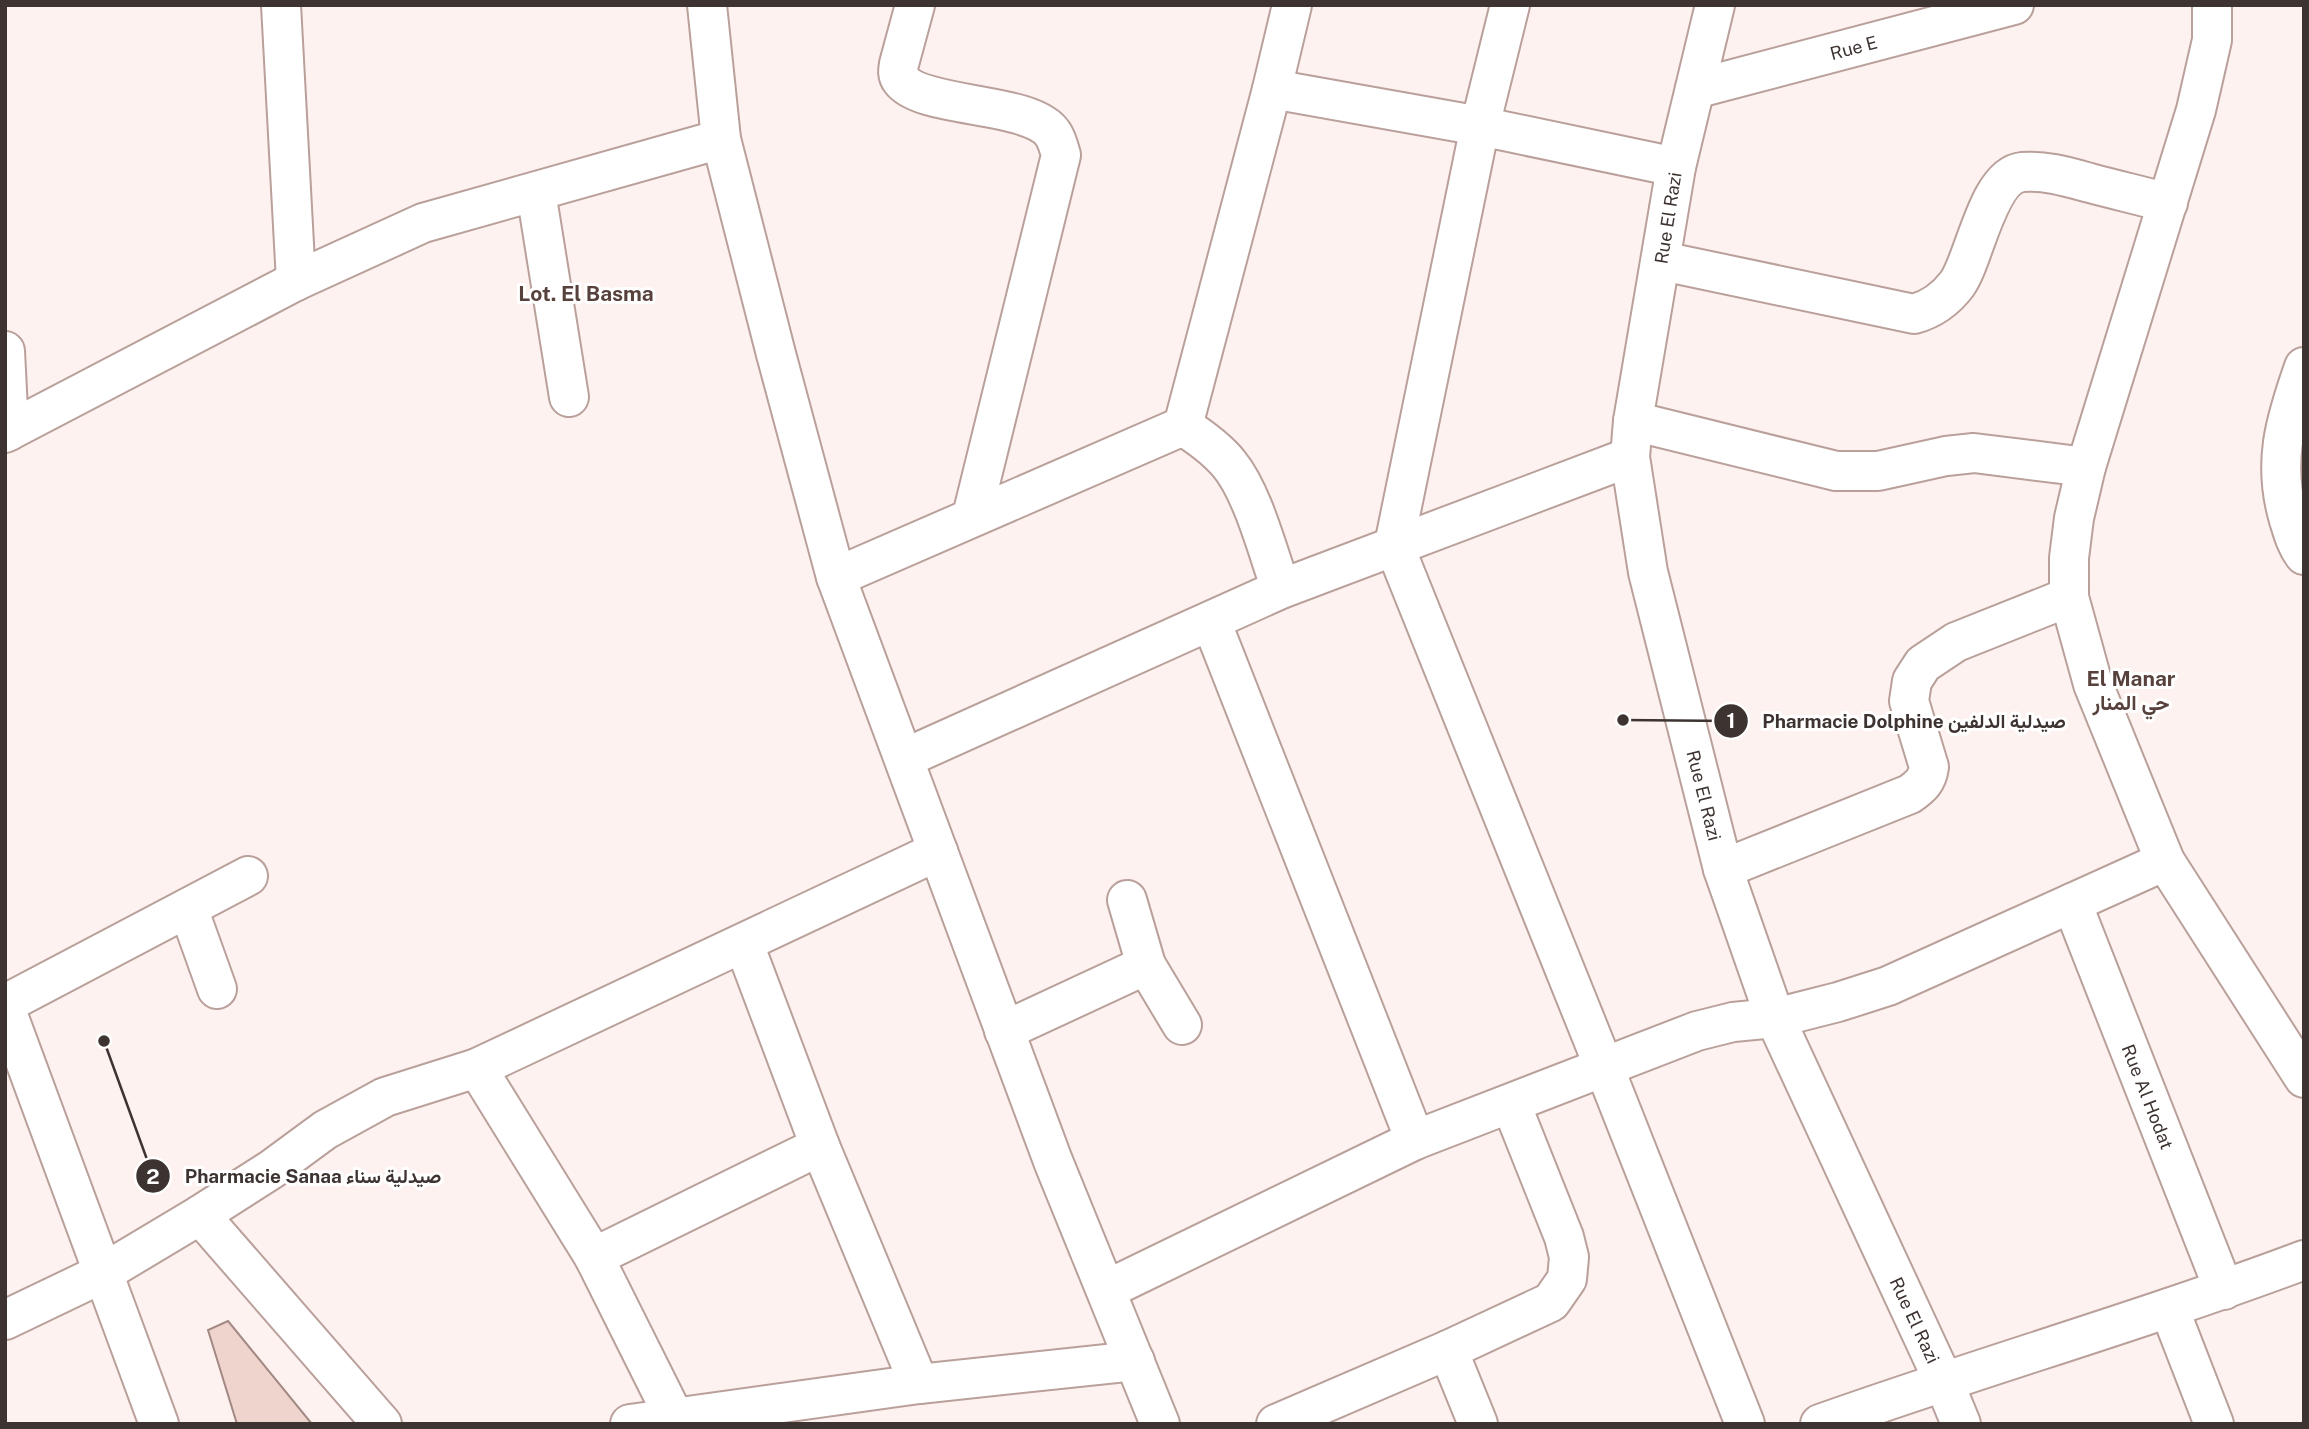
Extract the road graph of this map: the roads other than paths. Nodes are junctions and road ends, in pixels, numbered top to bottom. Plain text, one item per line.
1 (281, 5) edge
2 (707, 5) edge
3 (915, 5) edge
4 (1292, 5) edge
5 (1510, 5) edge
6 (1715, 5) edge
7 (2014, 5) edge
8 (2212, 5) edge
9 (1272, 89) junction
10 (1695, 89) junction
11 (1480, 127) junction
12 (721, 139) junction
13 (1676, 167) junction
14 (536, 192) junction
15 (2168, 203) junction
16 (1662, 261) junction
17 (296, 281) junction
18 (5, 351) edge
19 (2304, 367) edge
20 (569, 397) dead end
21 (1183, 426) junction
22 (7, 432) edge
23 (1631, 439) junction
24 (2086, 467) junction
25 (972, 516) junction
26 (1394, 545) junction
27 (2304, 555) edge
28 (836, 577) junction
29 (1281, 589) junction
30 (2069, 597) junction
31 (1211, 621) junction
32 (905, 758) junction
33 (939, 851) junction
34 (2165, 861) junction
35 (1723, 870) junction
36 (248, 876) dead end
37 (1127, 900) dead end
38 (2072, 903) junction
39 (188, 908) junction
40 (744, 944) junction
41 (1146, 965) junction
42 (217, 989) dead end
43 (5, 1005) edge
44 (1775, 1018) junction
45 (1182, 1025) dead end
46 (1004, 1031) junction
47 (1604, 1067) junction
48 (477, 1068) junction
49 (2304, 1078) edge
50 (1511, 1104) junction
51 (1415, 1140) junction
52 (820, 1146) junction
53 (200, 1215) junction
54 (594, 1257) junction
55 (2304, 1260) edge
56 (103, 1273) junction
57 (1106, 1290) junction
58 (2224, 1290) junction
59 (2169, 1308) junction
60 (5, 1320) edge
61 (1448, 1350) junction
62 (1135, 1361) junction
63 (1943, 1380) junction
64 (919, 1384) junction
65 (674, 1417) junction
66 (159, 1424) edge
67 (382, 1424) edge
68 (630, 1424) edge
69 (1160, 1424) edge
70 (1276, 1424) edge
71 (1478, 1424) edge
72 (1745, 1424) edge
73 (1820, 1424) edge
74 (1961, 1424) edge
75 (2214, 1424) edge

1 - 17 street
2 - 12 street
3 - 25 street
4 - 9 street
5 - 11 street
6 - 10 street, Rue El Razi
7 - 10 street, Rue E
8 - 15 street
9 - 11 street
9 - 21 street
10 - 13 street, Rue El Razi
11 - 13 street
11 - 26 street
12 - 14 street
12 - 28 street
13 - 16 street, Rue El Razi
14 - 17 street
14 - 20 street
15 - 16 street
15 - 24 street
16 - 23 street, Rue El Razi
17 - 22 street
18 - 22 street
19 - 27 street
21 - 25 street
21 - 29 street
23 - 24 street
23 - 26 street
23 - 35 street, Rue El Razi
24 - 30 street
25 - 28 street
26 - 29 street
26 - 47 street
28 - 32 street
29 - 31 street
30 - 34 street
30 - 35 street
31 - 32 street
31 - 51 street
32 - 33 street
33 - 40 street
33 - 46 street
34 - 38 street
34 - 49 street
35 - 44 street, Rue El Razi
36 - 39 street
37 - 41 street
38 - 44 street
38 - 58 street, Rue Al Hodat
39 - 42 street
39 - 43 street
40 - 48 street
40 - 52 street
41 - 45 street
41 - 46 street
43 - 56 street
44 - 47 street
44 - 63 street, Rue El Razi
46 - 57 street
47 - 50 street
47 - 72 street
48 - 53 street
48 - 54 street
50 - 51 street
50 - 61 street
51 - 57 street
52 - 54 street
52 - 64 street
53 - 56 street
53 - 67 street
54 - 65 street
55 - 58 street
56 - 60 street
56 - 66 street
57 - 62 street
58 - 59 street
59 - 63 street
59 - 75 street
61 - 70 street
61 - 71 street
62 - 64 street
62 - 69 street
63 - 73 street
63 - 74 street, Rue El Razi
64 - 65 street
65 - 68 street

